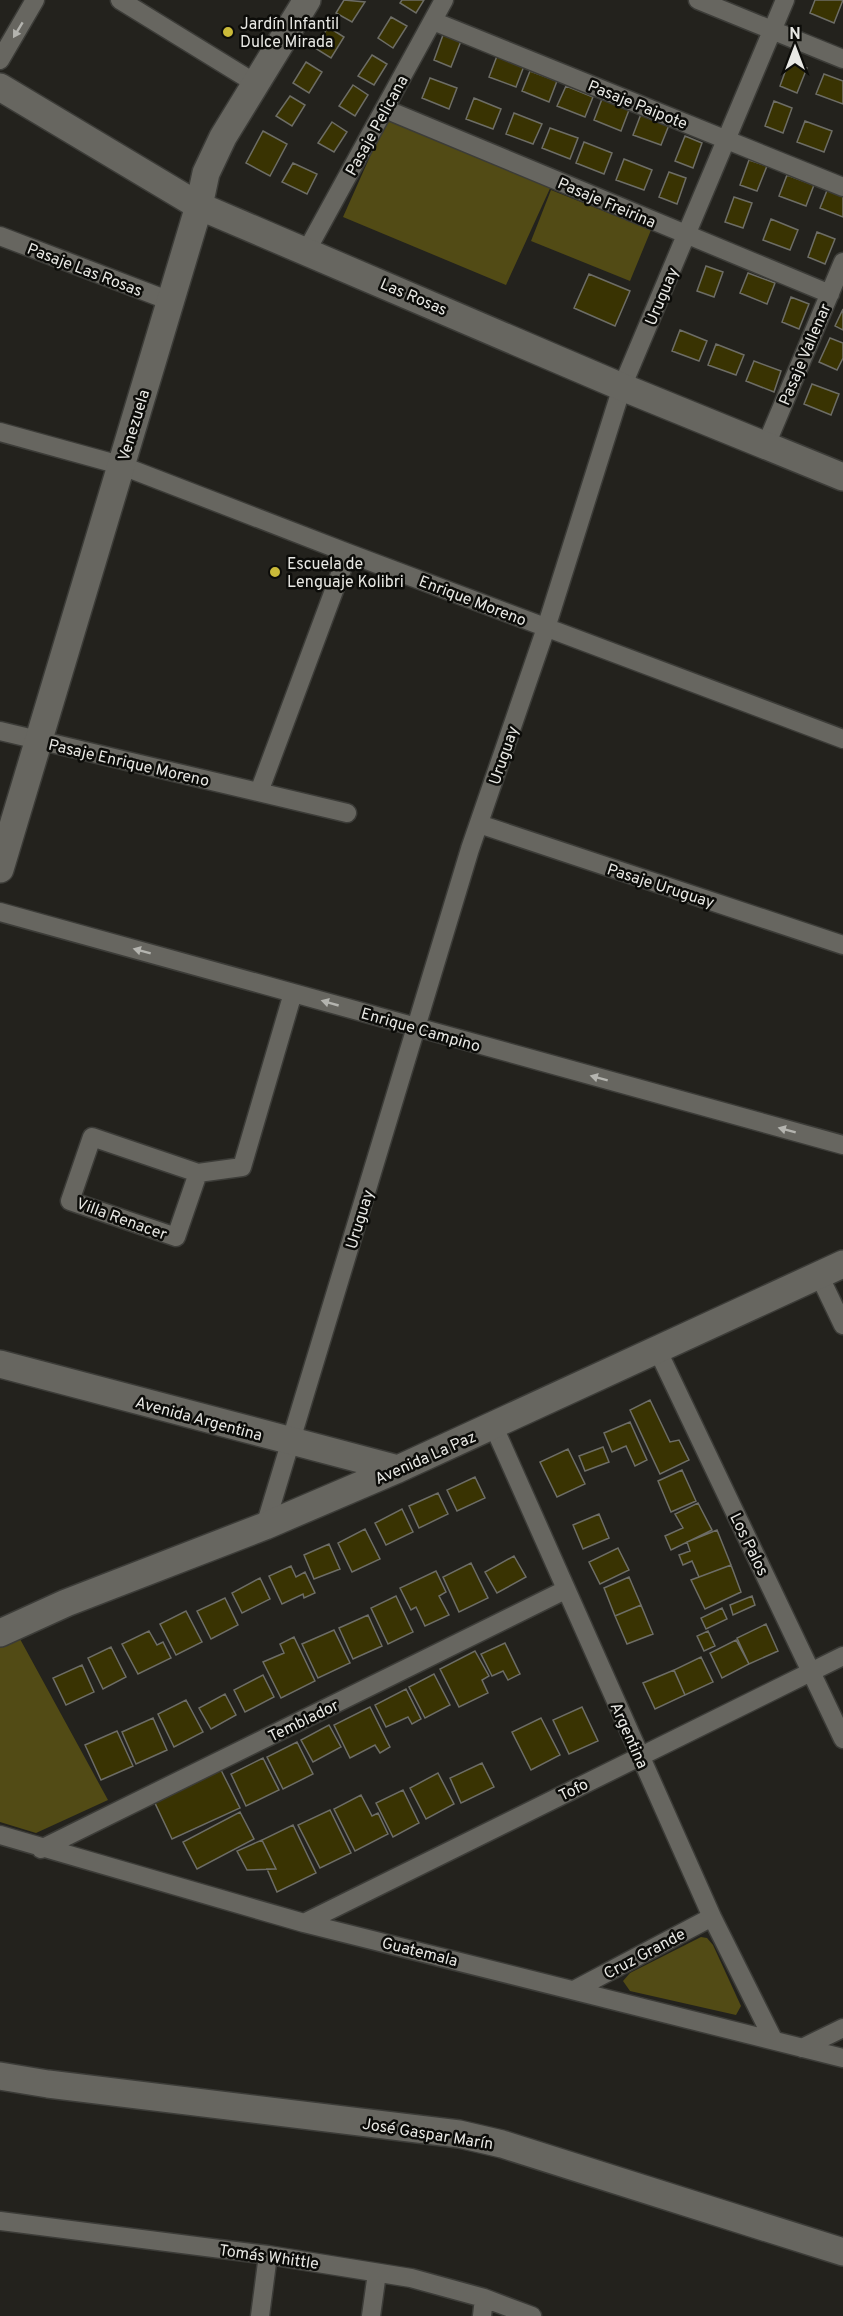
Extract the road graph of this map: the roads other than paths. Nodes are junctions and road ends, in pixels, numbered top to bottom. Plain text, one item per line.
1 (35, 0) edge
2 (120, 0) edge
3 (307, 0) edge
4 (444, 0) edge
5 (698, 0) edge
6 (785, 0) edge
7 (433, 21) junction
8 (772, 30) junction
9 (843, 59) edge
10 (0, 60) edge
11 (255, 83) junction
12 (0, 87) edge
13 (385, 109) junction
14 (726, 139) junction
15 (843, 187) edge
16 (200, 206) junction
17 (686, 235) junction
18 (0, 237) edge
19 (307, 250) junction
20 (843, 262) edge
21 (830, 294) junction
22 (170, 301) junction
23 (622, 387) junction
24 (0, 432) edge
25 (766, 445) junction
26 (120, 465) junction
27 (843, 477) edge
28 (348, 553) junction
29 (546, 628) junction
30 (0, 730) edge
31 (843, 739) edge
32 (37, 741) junction
33 (259, 792) junction
34 (347, 813) dead end
35 (479, 824) junction
36 (0, 869) edge
37 (0, 912) edge
38 (843, 945) edge
39 (293, 993) junction
40 (418, 1028) junction
41 (843, 1145) edge
42 (198, 1173) junction
43 (843, 1264) edge
44 (819, 1275) junction
45 (843, 1325) edge
46 (657, 1349) junction
47 (0, 1364) edge
48 (494, 1427) junction
49 (289, 1442) junction
50 (398, 1469) junction
51 (265, 1526) junction
52 (565, 1590) junction
53 (0, 1633) edge
54 (843, 1656) edge
55 (812, 1673) junction
56 (843, 1739) edge
57 (640, 1757) junction
58 (0, 1835) edge
59 (41, 1849) junction
60 (712, 1917) junction
61 (304, 1923) junction
62 (576, 1989) junction
63 (843, 2028) edge
64 (773, 2039) junction
65 (802, 2048) junction
66 (843, 2058) edge
67 (0, 2076) edge
68 (0, 2221) edge
69 (843, 2252) edge
70 (268, 2255) junction
71 (377, 2272) junction
72 (483, 2307) edge
73 (260, 2316) edge
74 (371, 2316) edge
75 (532, 2316) edge

1 -> 10 street
2 - 11 street
3 - 11 street, Venezuela
4 - 7 street, Pasaje Pelicana
5 - 8 street
6 - 8 street, Uruguay
7 - 13 street, Pasaje Pelicana
7 - 14 street, Pasaje Paipote
8 - 9 street
8 - 14 street, Uruguay
11 - 16 street, Venezuela
12 - 16 street, Las Rosas
13 - 17 street, Pasaje Freirina
13 - 19 street, Pasaje Pelicana
14 - 15 street, Pasaje Paipote
14 - 17 street, Uruguay
16 - 19 street, Las Rosas
16 - 22 street, Venezuela
17 - 21 street, Pasaje Freirina
17 - 23 street, Uruguay
18 - 22 street, Pasaje Las Rosas
19 - 23 street, Las Rosas
20 - 21 street, Pasaje Vallenar
21 - 25 street, Pasaje Vallenar
22 - 26 street, Venezuela
23 - 25 street, Las Rosas
23 - 29 street, Uruguay
24 - 26 street, Enrique Moreno
25 - 27 street, Las Rosas
26 - 28 street, Enrique Moreno
26 - 32 street, Venezuela
28 - 29 street, Enrique Moreno
28 - 33 street
29 - 31 street, Enrique Moreno
29 - 35 street, Uruguay
30 - 32 street, Pasaje Enrique Moreno
32 - 33 street, Pasaje Enrique Moreno
32 - 36 street, Venezuela
33 - 34 street, Pasaje Enrique Moreno
35 - 38 street, Pasaje Uruguay
35 - 40 street, Uruguay
39 -> 37 street, Enrique Campino
40 -> 39 street, Enrique Campino
39 - 42 street, Villa Renacer
41 -> 40 street, Enrique Campino
40 - 49 street, Uruguay
42 - 42 street, Villa Renacer
43 - 44 street, Avenida La Paz
44 - 45 street
44 - 46 street, Avenida La Paz
46 - 48 street, Avenida La Paz
46 - 55 street, Los Palos
47 - 49 street, Avenida Argentina
48 - 50 street, Avenida La Paz
48 - 52 street, Argentina
49 - 50 street, Avenida Argentina
49 - 51 street, Uruguay
50 - 51 street, Avenida La Paz
51 - 53 street, Avenida La Paz
52 - 57 street, Argentina
52 - 59 street, Temblador
54 - 55 street, Tofo
55 - 56 street, Los Palos
55 - 57 street, Tofo
57 - 60 street, Argentina
57 - 61 street, Tofo
58 - 59 street, Guatemala
59 - 61 street, Guatemala
60 - 62 street, Cruz Grande
60 - 64 street, Argentina
61 - 62 street, Guatemala
62 - 64 street, Guatemala
63 - 65 street
64 - 65 street, Guatemala
65 - 66 street, Guatemala
67 - 69 street, José Gaspar Marín
68 - 70 street, Tomás Whittle
70 - 71 street, Tomás Whittle
70 - 73 street
71 - 72 street, Tomás Whittle
71 - 74 street
72 - 75 street, Tomás Whittle

